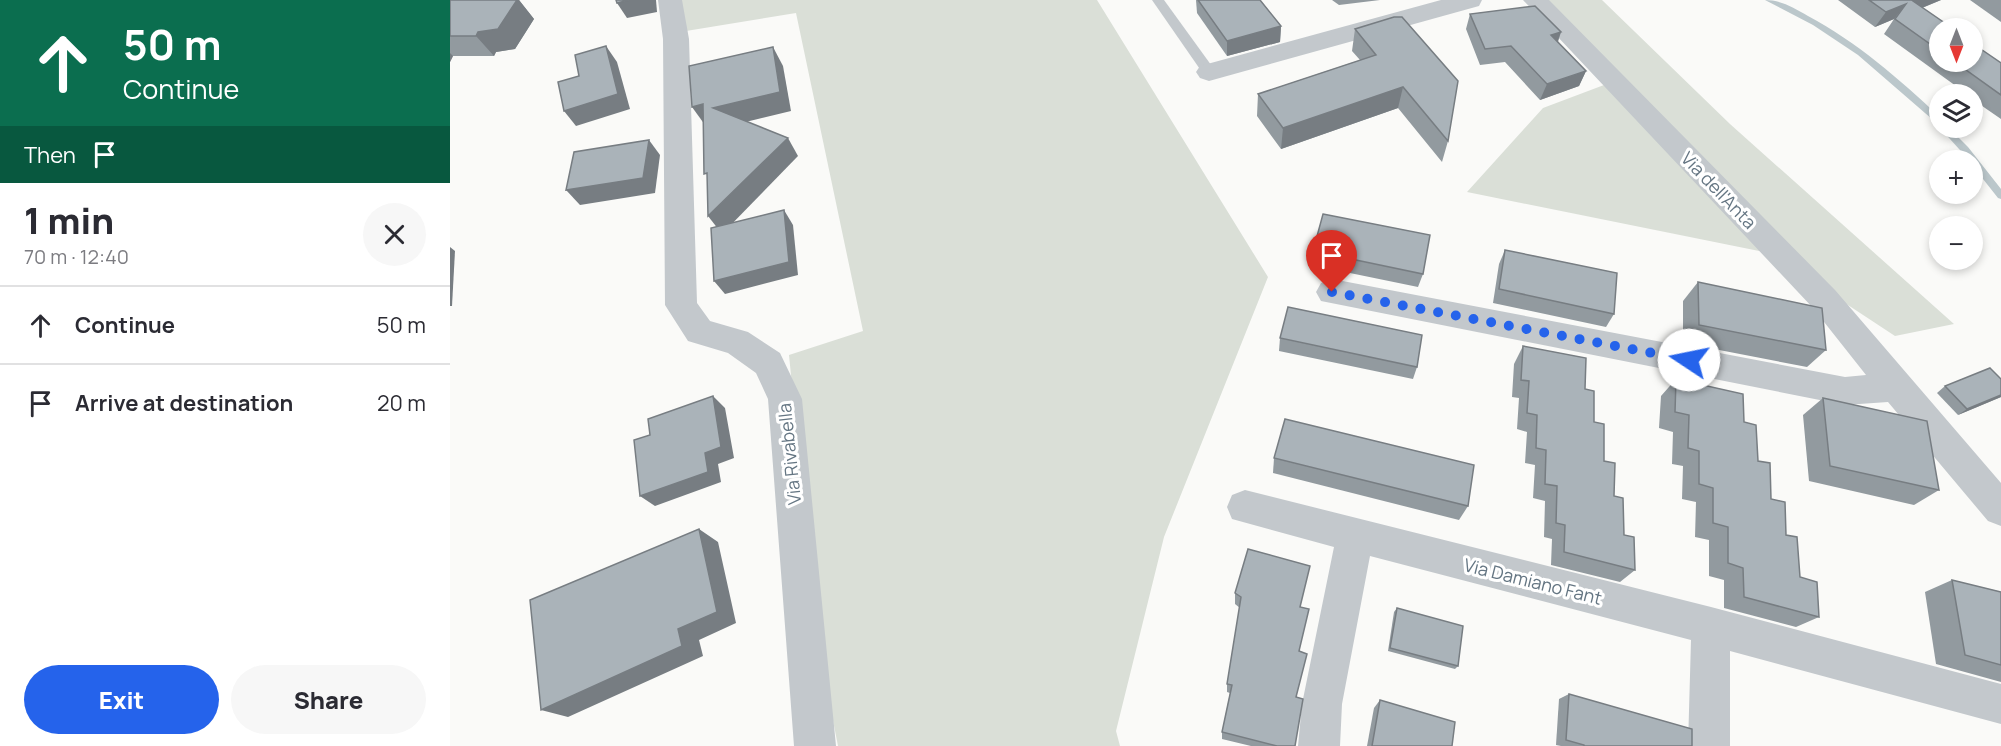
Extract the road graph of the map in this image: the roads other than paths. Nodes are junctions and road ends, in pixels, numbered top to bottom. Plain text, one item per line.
1 (670, 0) edge
2 (1158, 0) edge
3 (1470, 0) edge
4 (1535, 0) edge
5 (1209, 72) joint
6 (1332, 292) dead end
7 (1896, 387) junction
8 (1245, 507) dead end
9 (2001, 508) edge
10 (1355, 536) junction
11 (1711, 626) junction
12 (2001, 704) edge
13 (814, 746) edge
14 (1318, 746) edge
15 (1710, 746) edge

1 - 13 street, Via Rivabella
2 - 5 lane
3 - 5 street
4 - 7 street, Via dell'Anta
6 - 7 street
7 - 9 street, Via dell'Anta
8 - 10 street, Via Damiano Fant
10 - 11 street, Via Damiano Fant
10 - 14 street
11 - 12 street, Via Damiano Fant
11 - 15 street

